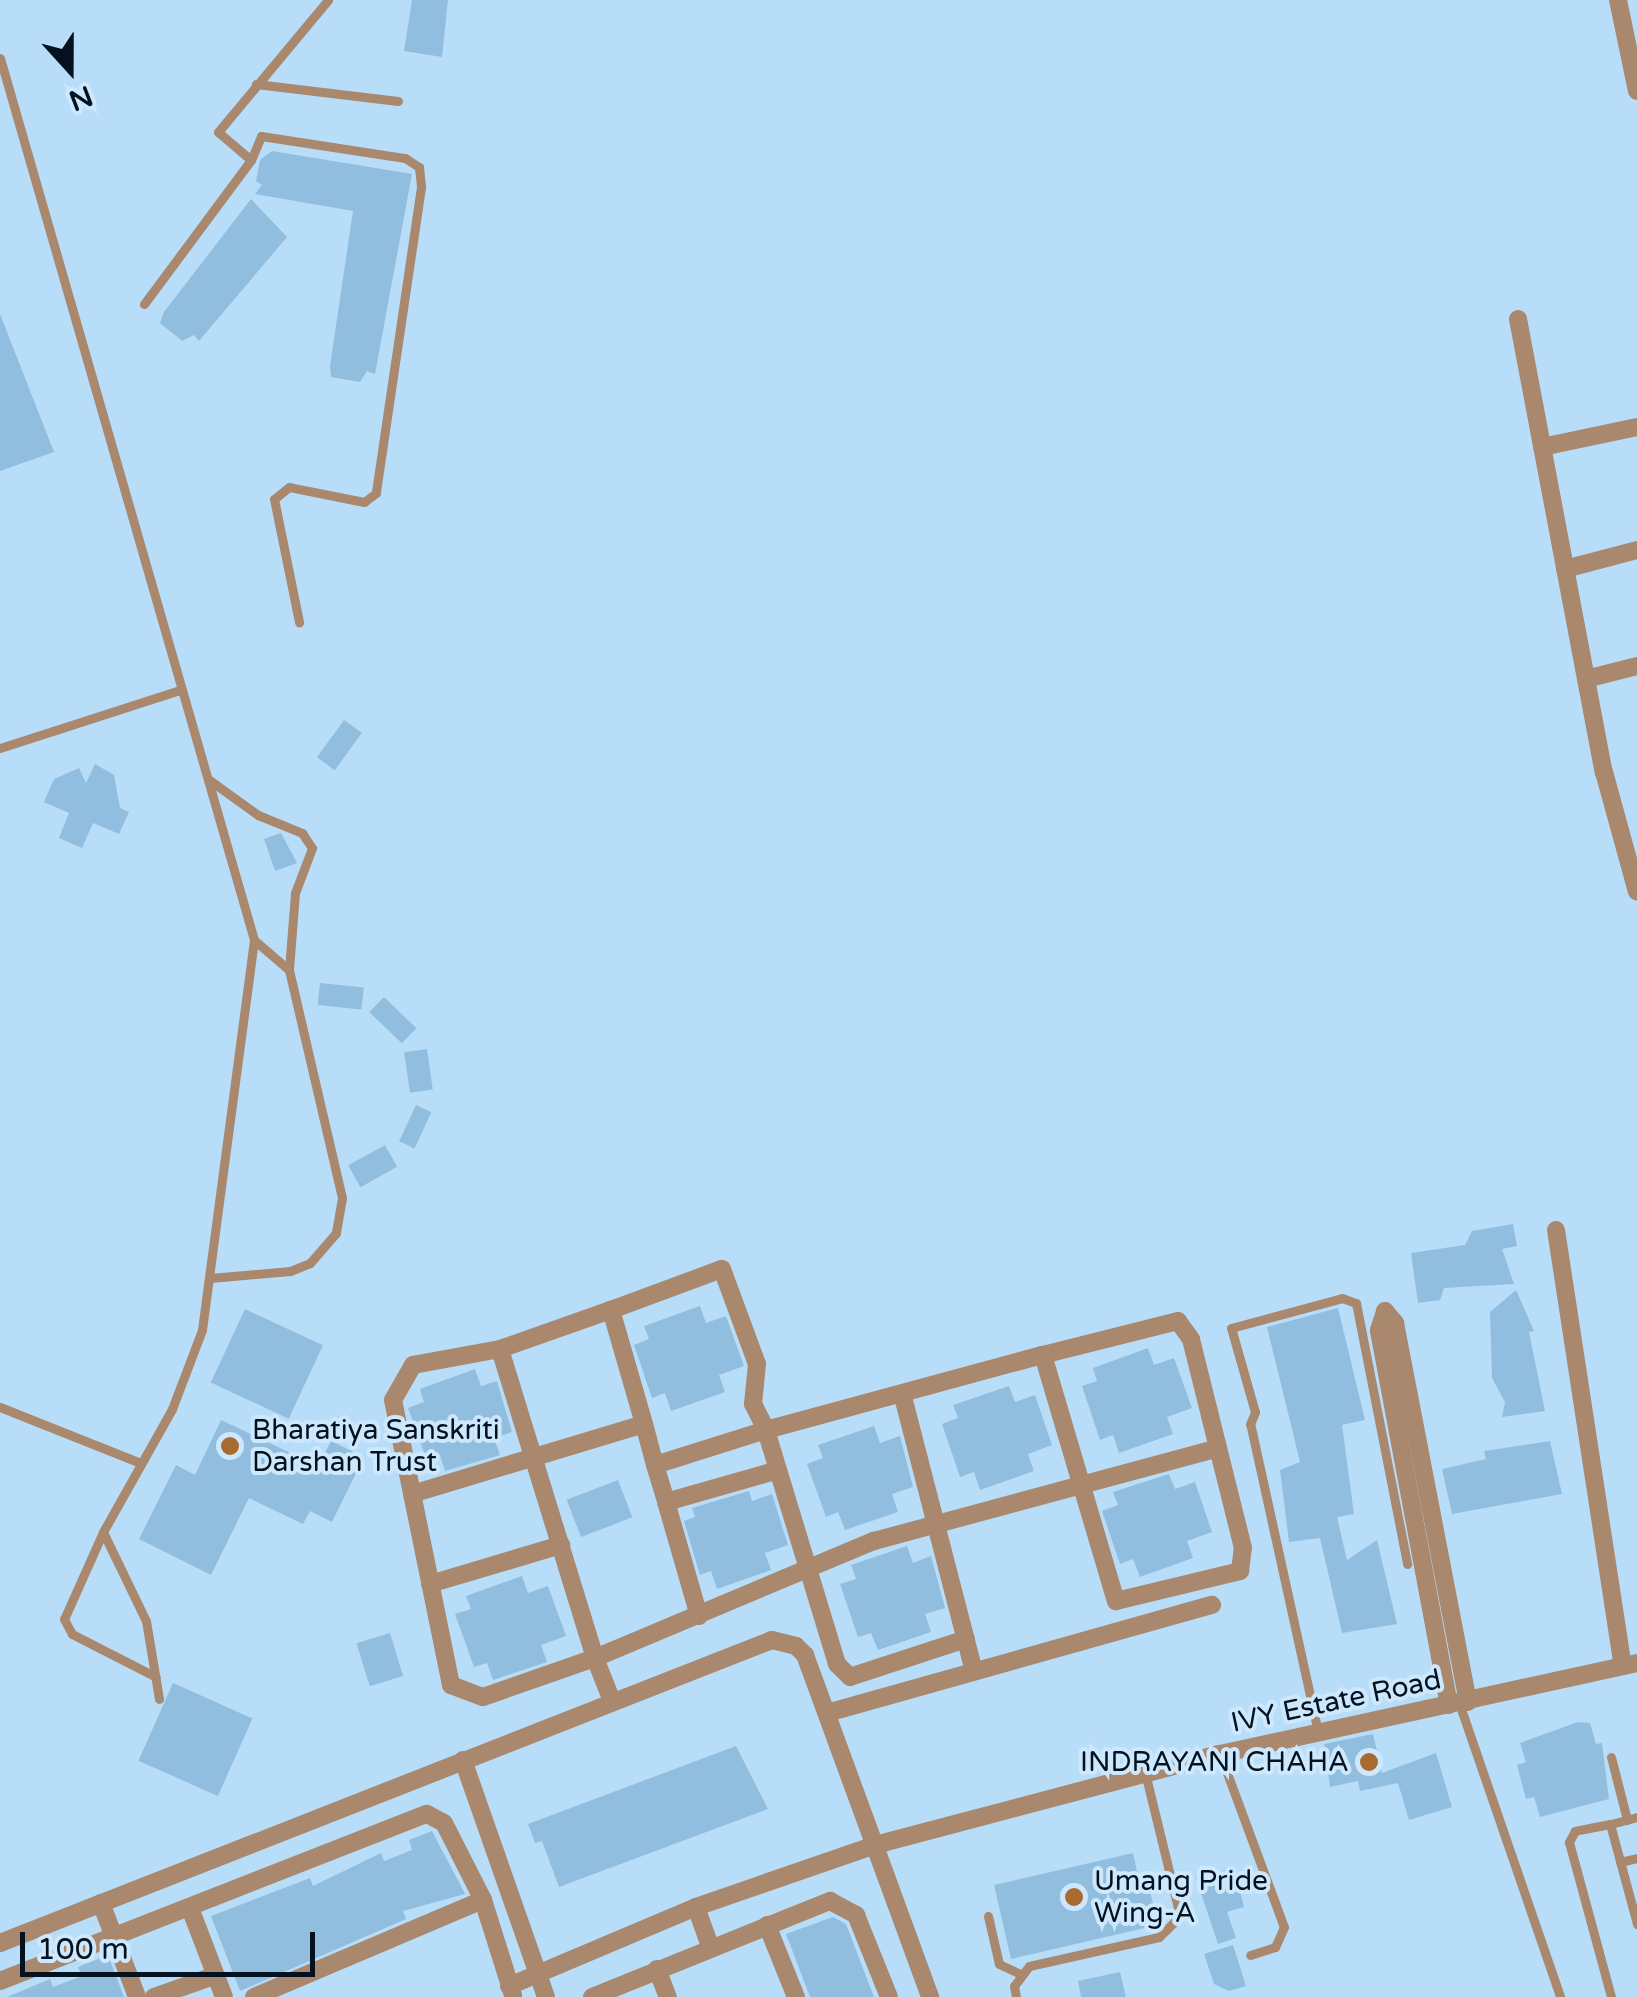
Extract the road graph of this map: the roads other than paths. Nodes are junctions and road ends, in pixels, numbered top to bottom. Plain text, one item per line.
1 (328, 0) edge
2 (1618, 0) edge
3 (0, 58) edge
4 (256, 84) junction
5 (1637, 90) edge
6 (398, 101) dead end
7 (252, 160) junction
8 (144, 304) dead end
9 (1518, 318) dead end
10 (1637, 427) edge
11 (1542, 447) junction
12 (1637, 550) edge
13 (1566, 569) junction
14 (299, 622) dead end
15 (1637, 666) edge
16 (1586, 680) junction
17 (180, 690) junction
18 (0, 748) edge
19 (206, 777) junction
20 (1637, 892) edge
21 (254, 940) junction
22 (288, 970) junction
23 (1556, 1230) dead end
24 (210, 1278) junction
25 (611, 1310) junction
26 (500, 1349) junction
27 (1043, 1355) junction
28 (903, 1397) junction
29 (0, 1407) edge
30 (644, 1424) junction
31 (766, 1430) junction
32 (1218, 1448) junction
33 (534, 1457) junction
34 (142, 1463) junction
35 (656, 1465) junction
36 (778, 1470) junction
37 (1080, 1482) junction
38 (412, 1494) junction
39 (666, 1502) junction
40 (1412, 1504) junction
41 (935, 1522) junction
42 (103, 1532) junction
43 (560, 1545) junction
44 (1406, 1564) dead end
45 (804, 1568) junction
46 (430, 1584) junction
47 (1212, 1605) dead end
48 (698, 1616) junction
49 (966, 1639) junction
50 (595, 1658) junction
51 (1630, 1665) edge
52 (973, 1668) junction
53 (156, 1676) junction
54 (160, 1699) dead end
55 (612, 1701) junction
56 (1459, 1703) junction
57 (827, 1713) junction
58 (1318, 1732) junction
59 (1220, 1754) junction
60 (1611, 1757) dead end
61 (463, 1760) junction
62 (1144, 1774) junction
63 (1632, 1818) edge
64 (1610, 1824) junction
65 (875, 1845) junction
66 (1637, 1858) edge
67 (1620, 1862) junction
68 (483, 1900) junction
69 (101, 1903) junction
70 (696, 1907) junction
71 (190, 1908) junction
72 (1635, 1910) edge
73 (988, 1916) dead end
74 (1637, 1924) edge
75 (767, 1925) junction
76 (114, 1937) junction
77 (0, 1944) edge
78 (710, 1946) junction
79 (1250, 1955) dead end
80 (656, 1969) junction
81 (538, 1974) junction
82 (1020, 1974) junction
83 (214, 1976) junction
84 (0, 1981) edge
85 (511, 1991) edge
86 (137, 1997) edge
87 (154, 1997) edge
88 (224, 1997) edge
89 (254, 1997) edge
90 (546, 1997) edge
91 (592, 1997) edge
92 (668, 1997) edge
93 (796, 1997) edge
94 (889, 1997) edge
95 (930, 1997) edge
96 (1016, 1997) edge
97 (1560, 1997) edge
98 (1611, 1997) edge

1 - 4 lane
2 - 5 street
3 - 17 lane
4 - 6 lane
4 - 7 lane
7 - 8 lane
7 - 14 lane
9 - 11 street
10 - 11 street
11 - 13 street
12 - 13 street
13 - 16 street
15 - 16 street
16 - 20 street
17 - 18 lane
17 - 19 lane
19 - 21 lane
19 - 22 lane
21 - 22 lane
21 - 24 lane
22 - 24 lane
23 - 51 street
24 - 34 lane
25 - 26 street
25 - 30 street
25 - 31 street
26 - 33 street
26 - 38 street
27 - 28 street
27 - 32 street
27 - 37 street
28 - 31 street
28 - 41 street
29 - 34 lane
30 - 33 street
30 - 35 street
31 - 35 street
31 - 36 street
32 - 37 street
32 - 37 street
33 - 38 street
33 - 43 street
34 - 42 lane
35 - 39 street
36 - 39 street
36 - 45 street
37 - 41 street
38 - 46 street
39 - 48 street
40 - 40 street
40 - 44 lane
40 - 56 street
40 - 58 lane
41 - 45 street
41 - 49 street
42 - 53 lane
42 - 53 lane
43 - 46 street
43 - 50 street
45 - 48 street
45 - 49 street
46 - 50 street
47 - 52 street
48 - 50 street
49 - 52 street
50 - 55 street
51 - 56 street, IVY Estate Road
52 - 57 street
53 - 54 lane
55 - 57 street
55 - 61 street
56 - 58 street, IVY Estate Road
56 - 97 lane
57 - 65 street
58 - 59 street, IVY Estate Road
59 - 62 street, IVY Estate Road
59 - 79 lane
60 - 63 lane
61 - 69 street
61 - 81 street
62 - 65 street, IVY Estate Road
62 - 82 lane
63 - 64 lane
64 - 67 lane
64 - 98 lane
65 - 70 street, IVY Estate Road
65 - 95 street
66 - 67 lane
67 - 72 lane
68 - 71 street
68 - 85 street
68 - 89 street
69 - 76 street
69 - 77 street
70 - 78 street
70 - 81 street, IVY Estate Road
71 - 76 street
71 - 83 street
72 - 74 lane
73 - 82 lane
75 - 78 street
75 - 93 street
75 - 94 street
76 - 84 street
76 - 86 street
78 - 80 street
80 - 91 street
80 - 92 street
81 - 85 street, IVY Estate Road
81 - 90 street
82 - 96 lane
83 - 87 street
83 - 88 street

